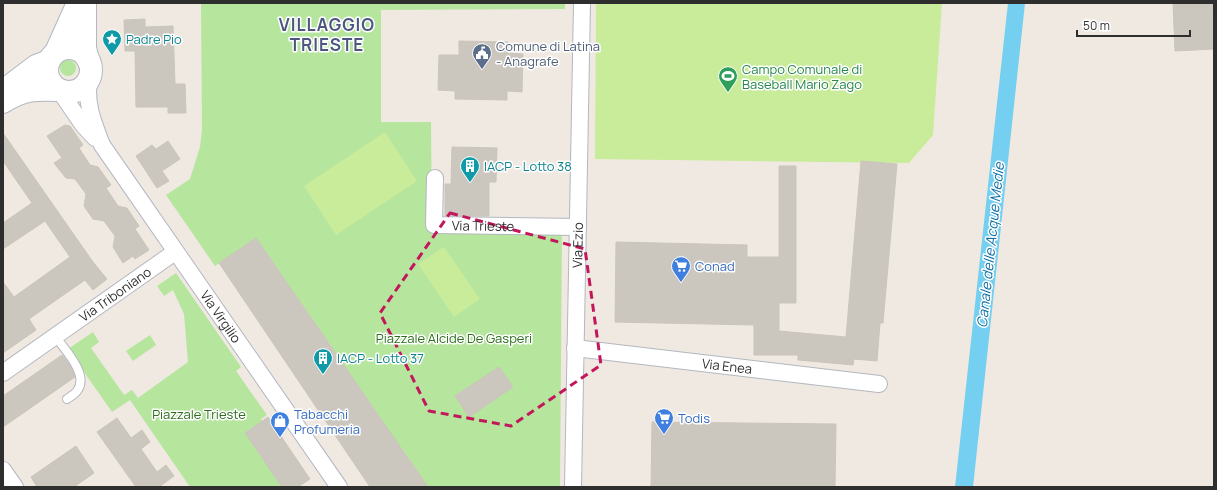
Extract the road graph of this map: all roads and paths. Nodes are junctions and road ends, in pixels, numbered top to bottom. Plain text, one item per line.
1 (78, 3) edge
2 (85, 3) edge
3 (582, 3) edge
4 (52, 57) junction
5 (88, 70) junction
6 (59, 90) junction
7 (3, 91) edge
8 (3, 102) edge
9 (102, 145) junction
10 (435, 178) dead end
11 (578, 227) junction
12 (175, 252) junction
13 (55, 336) junction
14 (575, 348) junction
15 (3, 373) edge
16 (879, 384) dead end
17 (67, 399) dead end
18 (3, 470) edge
19 (15, 487) edge
20 (339, 487) edge
21 (573, 487) edge

1 - 4 main road
2 - 5 main road
3 - 11 street, Via Ezio
4 - 5 main road
4 - 6 main road
4 - 7 main road
5 - 6 main road
5 - 9 street
6 - 8 main road
6 - 9 street
9 - 12 street, Via Virgilio
10 - 11 street, Via Trieste
11 - 14 street, Via Ezio
12 - 13 street, Via Triboniano
12 - 20 street, Via Virgilio
13 - 15 street, Via Triboniano
13 - 17 lane
14 - 16 street, Via Enea
14 - 21 street, Via Ezio
18 - 19 street

